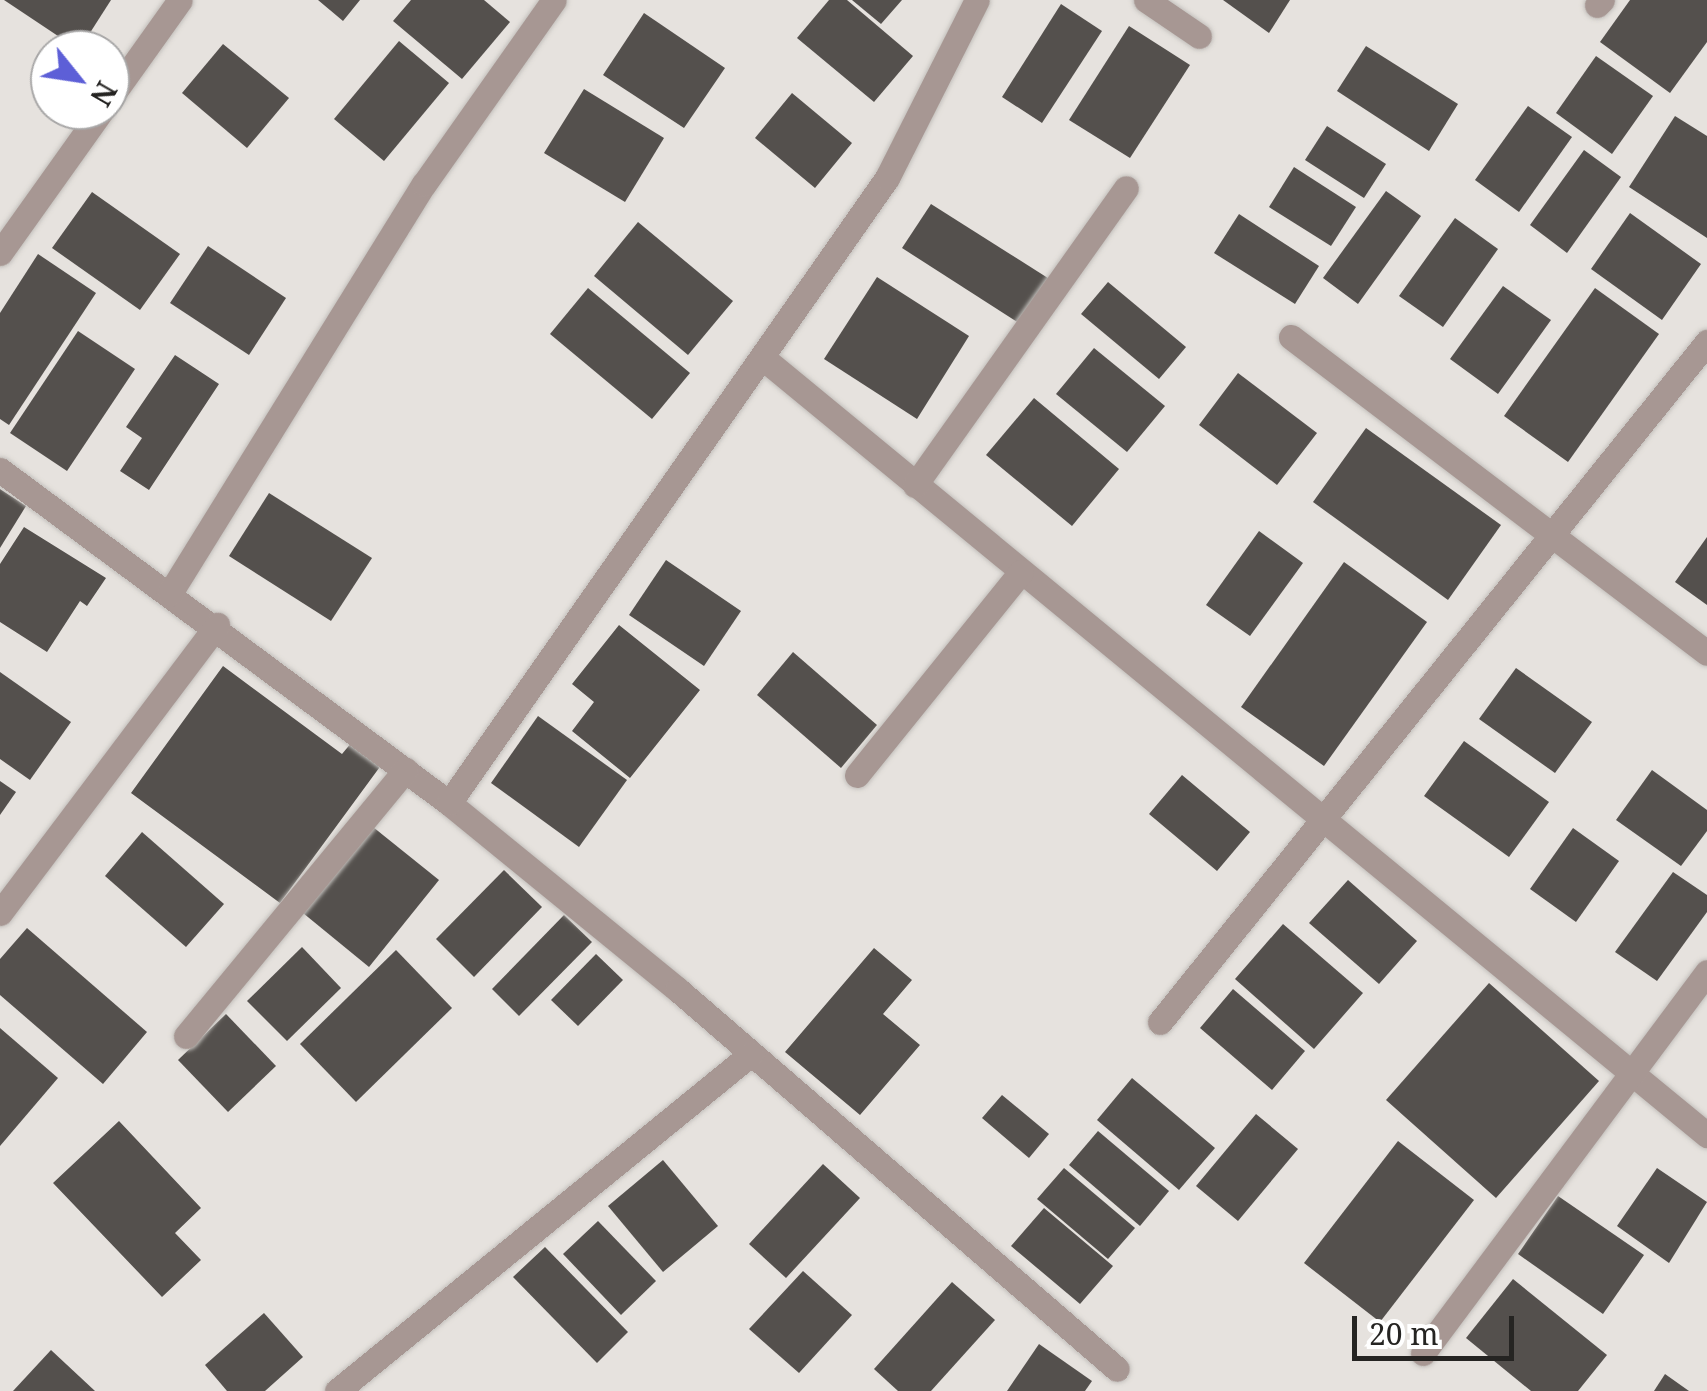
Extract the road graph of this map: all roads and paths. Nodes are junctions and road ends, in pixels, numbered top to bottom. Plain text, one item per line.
1 (180, 0) edge
2 (554, 0) edge
3 (977, 0) edge
4 (1146, 0) edge
5 (1199, 36) dead end
6 (130, 70) edge
7 (88, 130) edge
8 (1126, 188) dead end
9 (0, 253) edge
10 (1291, 337) dead end
11 (1707, 342) edge
12 (763, 358) junction
13 (0, 470) edge
14 (915, 485) junction
15 (1550, 538) junction
16 (1021, 572) junction
17 (170, 593) junction
18 (217, 625) junction
19 (1707, 653) edge
20 (405, 770) junction
21 (857, 774) dead end
22 (448, 803) junction
23 (1324, 823) junction
24 (0, 913) edge
25 (1707, 972) edge
26 (1160, 1022) dead end
27 (186, 1036) dead end
28 (751, 1054) junction
29 (1632, 1074) junction
30 (1707, 1135) edge
31 (1423, 1353) dead end
32 (1117, 1369) dead end
33 (337, 1391) edge

1 - 6 street
2 - 17 street
3 - 12 street
4 - 5 street
7 - 9 street
8 - 14 street
10 - 15 street
11 - 15 street
12 - 14 street
12 - 22 street
13 - 17 street
14 - 16 street
15 - 19 street
15 - 23 street
16 - 21 street
16 - 23 street
17 - 18 street
18 - 20 street
18 - 24 street
20 - 22 street
20 - 27 street
22 - 28 street
23 - 26 street
23 - 29 street
25 - 29 street
28 - 32 street
28 - 33 street
29 - 30 street
29 - 31 street

